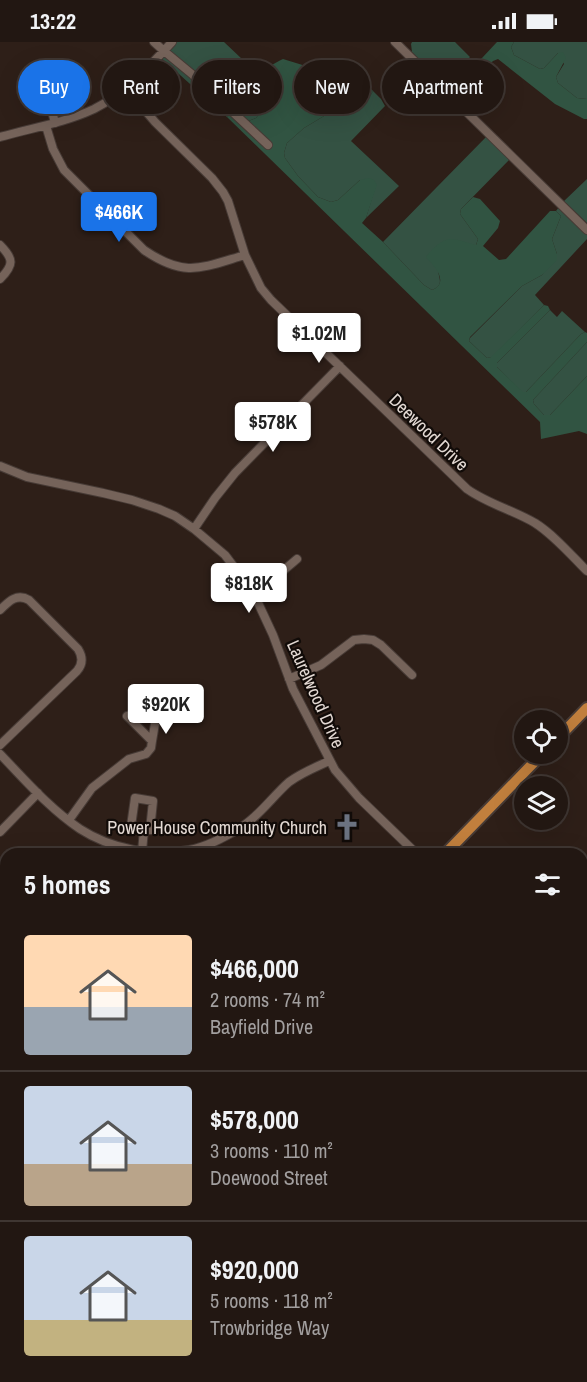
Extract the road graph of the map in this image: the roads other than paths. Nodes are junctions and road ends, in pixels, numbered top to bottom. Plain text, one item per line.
1 (154, 42) edge
2 (172, 42) edge
3 (400, 44) edge
4 (164, 51) junction
5 (155, 60) edge
6 (102, 103) edge
7 (53, 114) edge
8 (149, 114) edge
9 (55, 123) junction
10 (46, 126) junction
11 (0, 137) edge
12 (268, 145) dead end
13 (587, 230) edge
14 (0, 245) edge
15 (245, 255) junction
16 (0, 279) edge
17 (340, 366) junction
18 (0, 466) edge
19 (194, 529) junction
20 (297, 559) dead end
21 (587, 571) edge
22 (253, 592) junction
23 (0, 610) edge
24 (412, 675) dead end
25 (289, 679) junction
26 (587, 708) edge
27 (568, 728) edge
28 (152, 741) dead end
29 (0, 745) edge
30 (0, 754) edge
31 (329, 761) junction
32 (532, 764) edge
33 (38, 793) junction
34 (69, 820) junction
35 (144, 829) dead end
36 (0, 832) edge
37 (129, 848) edge
38 (142, 848) edge
39 (196, 848) edge
40 (411, 848) edge
41 (451, 848) edge

1 - 4 street
2 - 4 street
3 - 13 street
4 - 5 street
4 - 12 street
6 - 9 street
7 - 9 street
8 - 15 street, Deewood Drive
9 - 10 street
10 - 11 street
10 - 15 street
14 - 16 street
15 - 17 street, Deewood Drive
17 - 19 street
17 - 21 street, Deewood Drive
18 - 19 street, Laurelwood Drive
19 - 22 street, Laurelwood Drive
20 - 22 street
22 - 25 street, Laurelwood Drive
23 - 29 street
24 - 25 street
25 - 31 street, Laurelwood Drive
26 - 27 main road
28 - 34 street
30 - 33 street
31 - 39 street
31 - 40 street, Laurelwood Drive
32 - 41 main road
33 - 34 street
33 - 36 street
34 - 37 street
35 - 38 street

